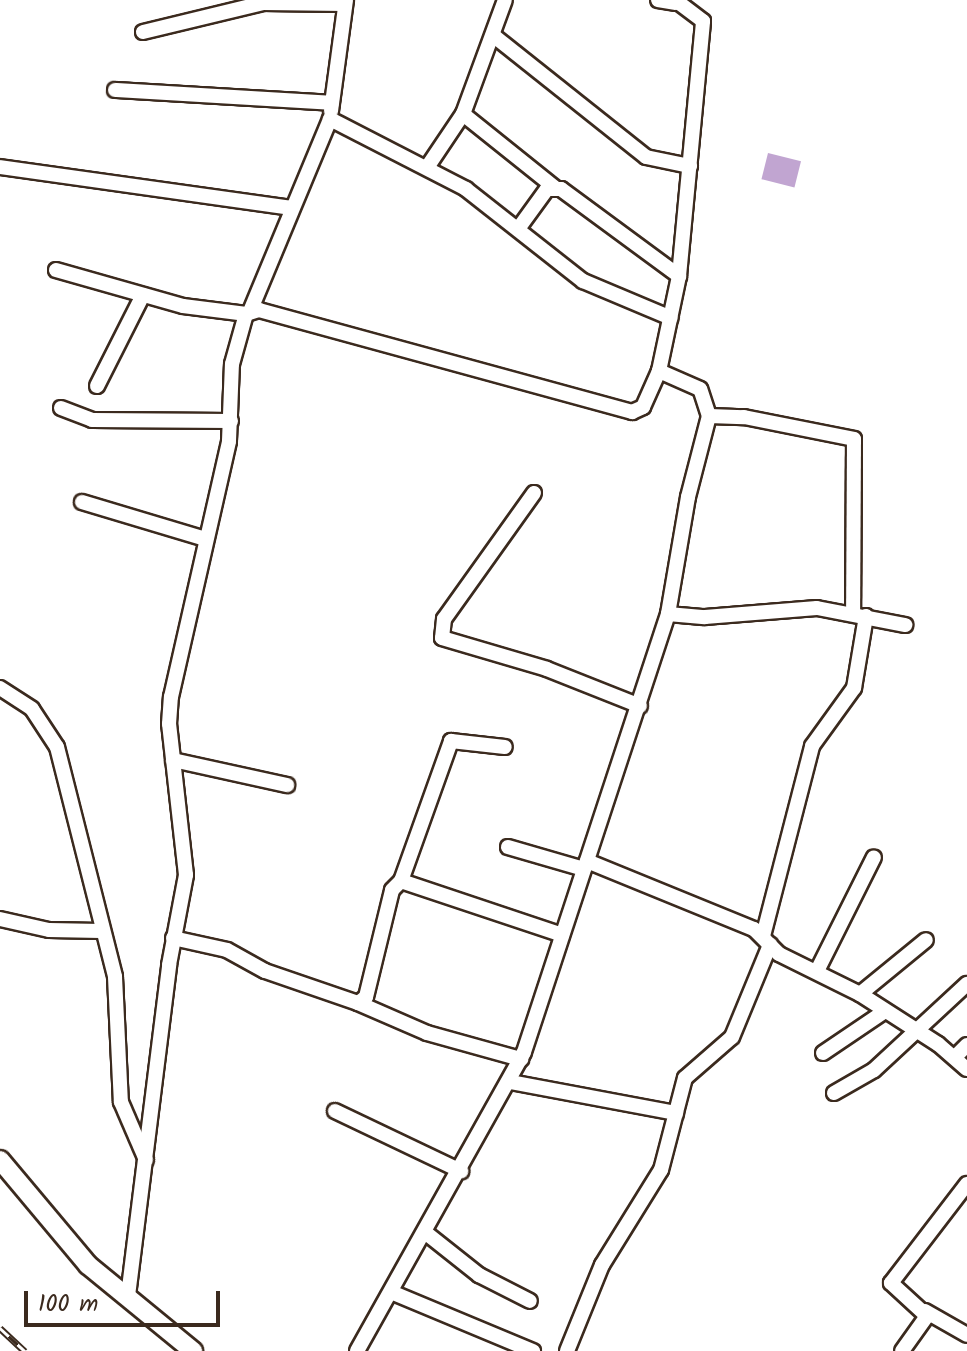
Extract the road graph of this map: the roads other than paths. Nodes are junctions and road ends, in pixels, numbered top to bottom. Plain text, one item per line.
1 (505, 0) edge
2 (658, 0) edge
3 (675, 1) edge
4 (346, 2) edge
5 (143, 32) dead end
6 (494, 36) junction
7 (115, 90) dead end
8 (332, 103) junction
9 (463, 114) junction
10 (330, 119) junction
11 (428, 166) junction
12 (690, 166) junction
13 (0, 167) edge
14 (554, 187) junction
15 (290, 208) junction
16 (518, 229) junction
17 (56, 270) dead end
18 (679, 276) junction
19 (143, 295) junction
20 (249, 312) junction
21 (671, 318) junction
22 (659, 371) junction
23 (97, 386) dead end
24 (61, 408) dead end
25 (709, 416) junction
26 (231, 421) junction
27 (534, 493) dead end
28 (82, 502) dead end
29 (205, 539) junction
30 (668, 614) junction
31 (860, 615) junction
32 (905, 625) dead end
33 (0, 688) edge
34 (640, 706) junction
35 (505, 747) dead end
36 (173, 760) junction
37 (287, 785) dead end
38 (508, 847) dead end
39 (874, 857) dead end
40 (585, 865) junction
41 (401, 881) junction
42 (0, 919) edge
43 (101, 931) junction
44 (562, 935) junction
45 (173, 938) junction
46 (926, 940) dead end
47 (767, 941) junction
48 (817, 971) junction
49 (967, 984) edge
50 (860, 994) junction
51 (358, 1003) junction
52 (885, 1011) junction
53 (917, 1031) junction
54 (967, 1045) edge
55 (823, 1053) dead end
56 (955, 1057) junction
57 (521, 1059) junction
58 (967, 1069) edge
59 (510, 1082) junction
60 (834, 1093) dead end
61 (335, 1111) dead end
62 (676, 1113) junction
63 (0, 1160) edge
64 (146, 1160) junction
65 (461, 1171) junction
66 (967, 1184) edge
67 (426, 1233) junction
68 (391, 1292) junction
69 (128, 1296) junction
70 (530, 1301) dead end
71 (925, 1311) junction
72 (967, 1335) edge
73 (193, 1351) edge
74 (357, 1351) edge
75 (533, 1351) edge
76 (567, 1351) edge
77 (902, 1351) edge

1 - 6 street
2 - 3 street
3 - 12 street
4 - 5 street
4 - 8 street
6 - 9 street
6 - 12 street
7 - 8 street
8 - 10 street
9 - 11 street
9 - 14 street
10 - 11 street
10 - 15 street
11 - 16 street
12 - 18 street
13 - 15 street
14 - 16 street
14 - 18 street
15 - 20 street
16 - 21 street
17 - 19 street
18 - 21 street
19 - 20 street
19 - 23 street
20 - 22 street
20 - 26 street
21 - 22 street
22 - 25 street
24 - 26 street
25 - 30 street
25 - 31 street
26 - 29 street
27 - 34 street
28 - 29 street
29 - 36 street
30 - 31 street
30 - 34 street
31 - 32 street
31 - 47 street
33 - 43 street
34 - 40 street
35 - 41 street
36 - 37 street
36 - 45 street
38 - 40 street
39 - 48 street
40 - 44 street
40 - 47 street
41 - 44 street
41 - 51 street
42 - 43 street
43 - 64 street
44 - 57 street
45 - 51 street
45 - 64 street
46 - 50 street
47 - 48 street
47 - 62 street
48 - 50 street
49 - 53 street
50 - 52 street
51 - 57 street
52 - 53 street
52 - 55 street
53 - 56 street
53 - 60 street
54 - 56 street
56 - 58 street
57 - 59 street
59 - 62 street
59 - 65 street
61 - 65 street
62 - 76 street
63 - 69 main road
64 - 69 street
65 - 67 street
66 - 71 street
67 - 68 street
67 - 70 street
68 - 74 street
68 - 75 street
69 - 73 main road
71 - 72 street
71 - 77 street

